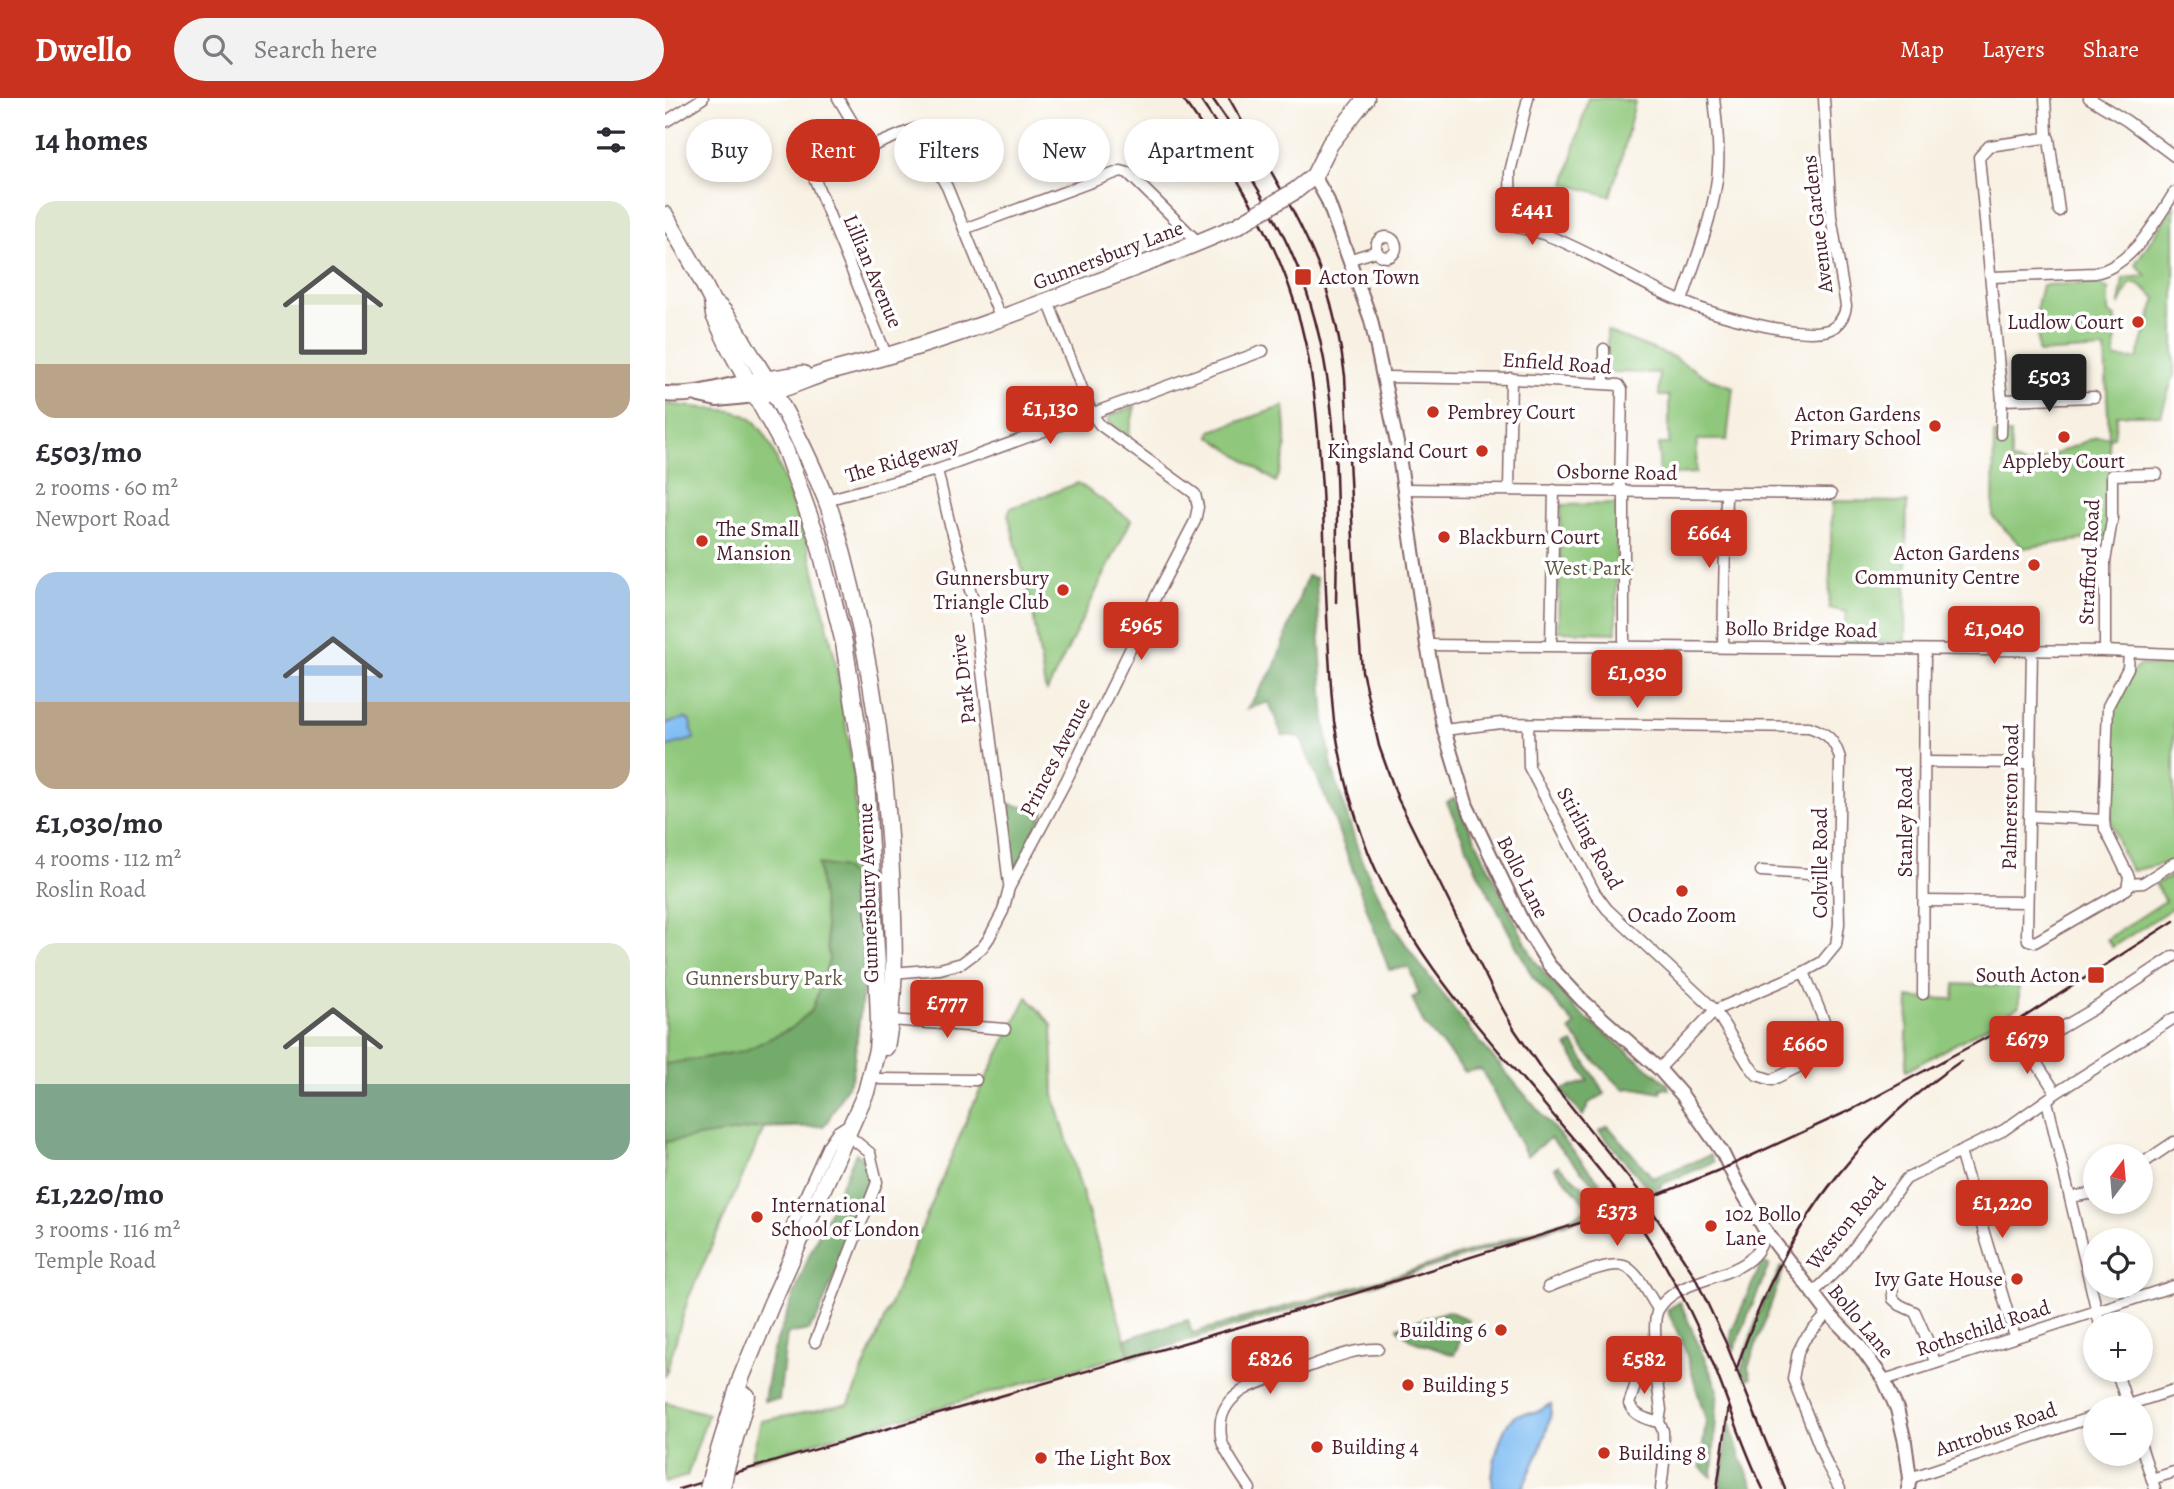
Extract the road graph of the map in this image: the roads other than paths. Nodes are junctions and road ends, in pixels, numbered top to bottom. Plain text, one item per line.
1 (702, 98) edge
2 (838, 98) edge
3 (1366, 98) edge
4 (1528, 98) edge
5 (1714, 98) edge
6 (1824, 98) edge
7 (2045, 98) edge
8 (2089, 98) edge
9 (851, 119) edge
10 (665, 122) edge
11 (2047, 135) junction
12 (880, 142) edge
13 (2174, 156) edge
14 (1314, 176) junction
15 (814, 182) edge
16 (2174, 193) edge
17 (2059, 211) dead end
18 (665, 215) edge
19 (964, 229) junction
20 (1199, 243) junction
21 (1377, 251) dead end
22 (1351, 259) junction
23 (1991, 277) junction
24 (712, 301) junction
25 (1048, 301) junction
26 (1682, 301) junction
27 (1001, 319) junction
28 (1604, 349) dead end
29 (1263, 351) dead end
30 (887, 357) junction
31 (1385, 377) junction
32 (1511, 379) junction
33 (1604, 382) junction
34 (771, 386) junction
35 (753, 388) junction
36 (665, 394) edge
37 (2094, 397) dead end
38 (2002, 400) junction
39 (1092, 414) junction
40 (2001, 434) dead end
41 (937, 470) junction
42 (2157, 474) dead end
43 (1404, 489) junction
44 (1509, 490) junction
45 (1554, 490) junction
46 (1622, 491) junction
47 (1726, 494) junction
48 (1831, 494) dead end
49 (826, 500) junction
50 (1427, 645) junction
51 (1551, 645) junction
52 (1624, 646) junction
53 (1724, 647) junction
54 (1925, 651) junction
55 (2032, 651) junction
56 (2105, 651) junction
57 (2129, 653) junction
58 (2174, 654) edge
59 (1528, 724) junction
60 (1444, 730) junction
61 (1925, 762) junction
62 (2030, 763) junction
63 (2029, 816) junction
64 (2104, 820) junction
65 (2174, 863) edge
66 (1761, 871) dead end
67 (1838, 876) junction
68 (2129, 884) junction
69 (1009, 888) junction
70 (1924, 901) junction
71 (2027, 902) junction
72 (2174, 956) edge
73 (1804, 972) junction
74 (892, 974) junction
75 (1923, 993) dead end
76 (1716, 1010) junction
77 (2174, 1018) edge
78 (891, 1020) junction
79 (1005, 1029) dead end
80 (1659, 1069) junction
81 (880, 1079) junction
82 (976, 1080) dead end
83 (2056, 1093) junction
84 (2047, 1101) junction
85 (854, 1140) junction
86 (2174, 1142) edge
87 (1960, 1152) junction
88 (2153, 1156) edge
89 (2083, 1195) edge
90 (2070, 1197) junction
91 (1765, 1230) junction
92 (1892, 1280) dead end
93 (2174, 1286) edge
94 (1548, 1287) dead end
95 (1813, 1293) junction
96 (1658, 1309) junction
97 (2096, 1312) joint
98 (1829, 1313) junction
99 (2083, 1316) edge
100 (2015, 1337) junction
101 (815, 1342) dead end
102 (1378, 1349) dead end
103 (1649, 1363) junction
104 (1935, 1363) junction
105 (1884, 1380) junction
106 (2174, 1390) edge
107 (2153, 1398) edge
108 (2083, 1420) edge
109 (1659, 1422) junction
110 (2147, 1466) edge
111 (2174, 1472) edge
112 (716, 1477) edge
113 (1909, 1484) edge
114 (2153, 1484) edge
115 (722, 1489) edge
116 (1250, 1489) edge
117 (1661, 1489) edge
118 (1840, 1489) edge

1 - 10 street
2 - 9 street
3 - 14 main road, Gunnersbury Lane
4 - 26 street
5 - 26 street
6 - 26 street, Avenue Gardens
7 - 11 street
8 - 13 street
11 - 17 street
11 - 23 street
12 - 19 street
14 - 20 main road, Gunnersbury Lane, bridge
14 - 22 street, Bollo Lane
15 - 30 street, Lillian Avenue
16 - 23 street
18 - 24 main road, Gunnersbury Avenue
19 - 20 street
19 - 27 street
20 - 25 main road, Gunnersbury Lane
21 - 22 street
22 - 31 street, Bollo Lane
23 - 38 street
24 - 34 main road, Gunnersbury Avenue
24 - 35 main road, Gunnersbury Avenue
25 - 27 main road, Gunnersbury Lane
25 - 39 street, Princes Avenue
27 - 30 main road, Gunnersbury Lane
28 - 33 street
29 - 39 street, The Ridgeway
30 - 34 main road, Gunnersbury Lane
31 - 32 street, Enfield Road
31 - 43 street, Bollo Lane
32 - 33 street, Enfield Road
32 - 44 street
33 - 46 street, Enfield Road
34 - 35 main road, Gunnersbury Lane
34 - 49 main road, Gunnersbury Avenue
35 - 36 main road
35 - 112 main road, Gunnersbury Avenue
37 - 38 street
38 - 40 street
39 - 41 street, The Ridgeway
39 - 69 street, Princes Avenue
41 - 49 street, The Ridgeway
41 - 69 street, Park Drive
42 - 56 street, Strafford Road
43 - 44 street, Osborne Road
43 - 50 street, Bollo Lane
44 - 45 street, Osborne Road
45 - 46 street, Osborne Road
45 - 51 street
46 - 47 street, Osborne Road
46 - 52 street
47 - 48 street, Osborne Road
47 - 53 street
49 - 74 main road, Gunnersbury Avenue
50 - 51 street, Bollo Bridge Road
50 - 60 street, Bollo Lane
51 - 52 street, Bollo Bridge Road
52 - 53 street, Bollo Bridge Road
53 - 54 street, Bollo Bridge Road
54 - 55 street, Bollo Bridge Road
54 - 61 street, Stanley Road
55 - 56 street, Bollo Bridge Road
55 - 62 street, Palmerston Road
56 - 57 street, Bollo Bridge Road
57 - 58 street, Bollo Bridge Road
57 - 64 street
59 - 60 street
59 - 67 street, Colville Road
59 - 76 street, Stirling Road
60 - 80 street, Bollo Lane
61 - 62 street
61 - 70 street, Stanley Road
62 - 63 street, Palmerston Road
63 - 64 street
63 - 71 street, Palmerston Road
64 - 68 street
65 - 68 street
66 - 67 street
67 - 73 street, Colville Road
68 - 71 street, Palmerston Road
69 - 74 street, Princes Avenue
70 - 71 street
70 - 75 street, Stanley Road
72 - 83 street
73 - 76 street, Colville Road
73 - 76 street, Stirling Road
74 - 78 main road, Gunnersbury Avenue
76 - 80 street, Colville Road
77 - 83 street, Weston Road
78 - 79 street
78 - 81 main road, Gunnersbury Avenue
80 - 91 street, Bollo Lane
81 - 82 street
81 - 85 main road, Gunnersbury Avenue
83 - 84 street, Weston Road
84 - 87 street, Weston Road
84 - 90 street
85 - 101 street
85 - 112 main road, Gunnersbury Avenue
86 - 88 street
87 - 95 street, Weston Road
87 - 100 street
89 - 90 street
90 - 97 street
91 - 95 street, Bollo Lane
91 - 96 street
92 - 104 street
93 - 97 street, Rothschild Road
94 - 96 street
95 - 98 street, Bollo Lane
96 - 103 street
98 - 105 street, Bollo Lane
98 - 118 street
99 - 100 street, Rothschild Road
100 - 104 street, Rothschild Road
102 - 116 street
103 - 109 street
103 - 109 street
104 - 105 street, Rothschild Road
105 - 113 street, Bollo Lane
106 - 107 street
108 - 113 street, Antrobus Road
109 - 117 street
110 - 114 street
111 - 114 street
112 - 115 main road, Gunnersbury Avenue, bridge

